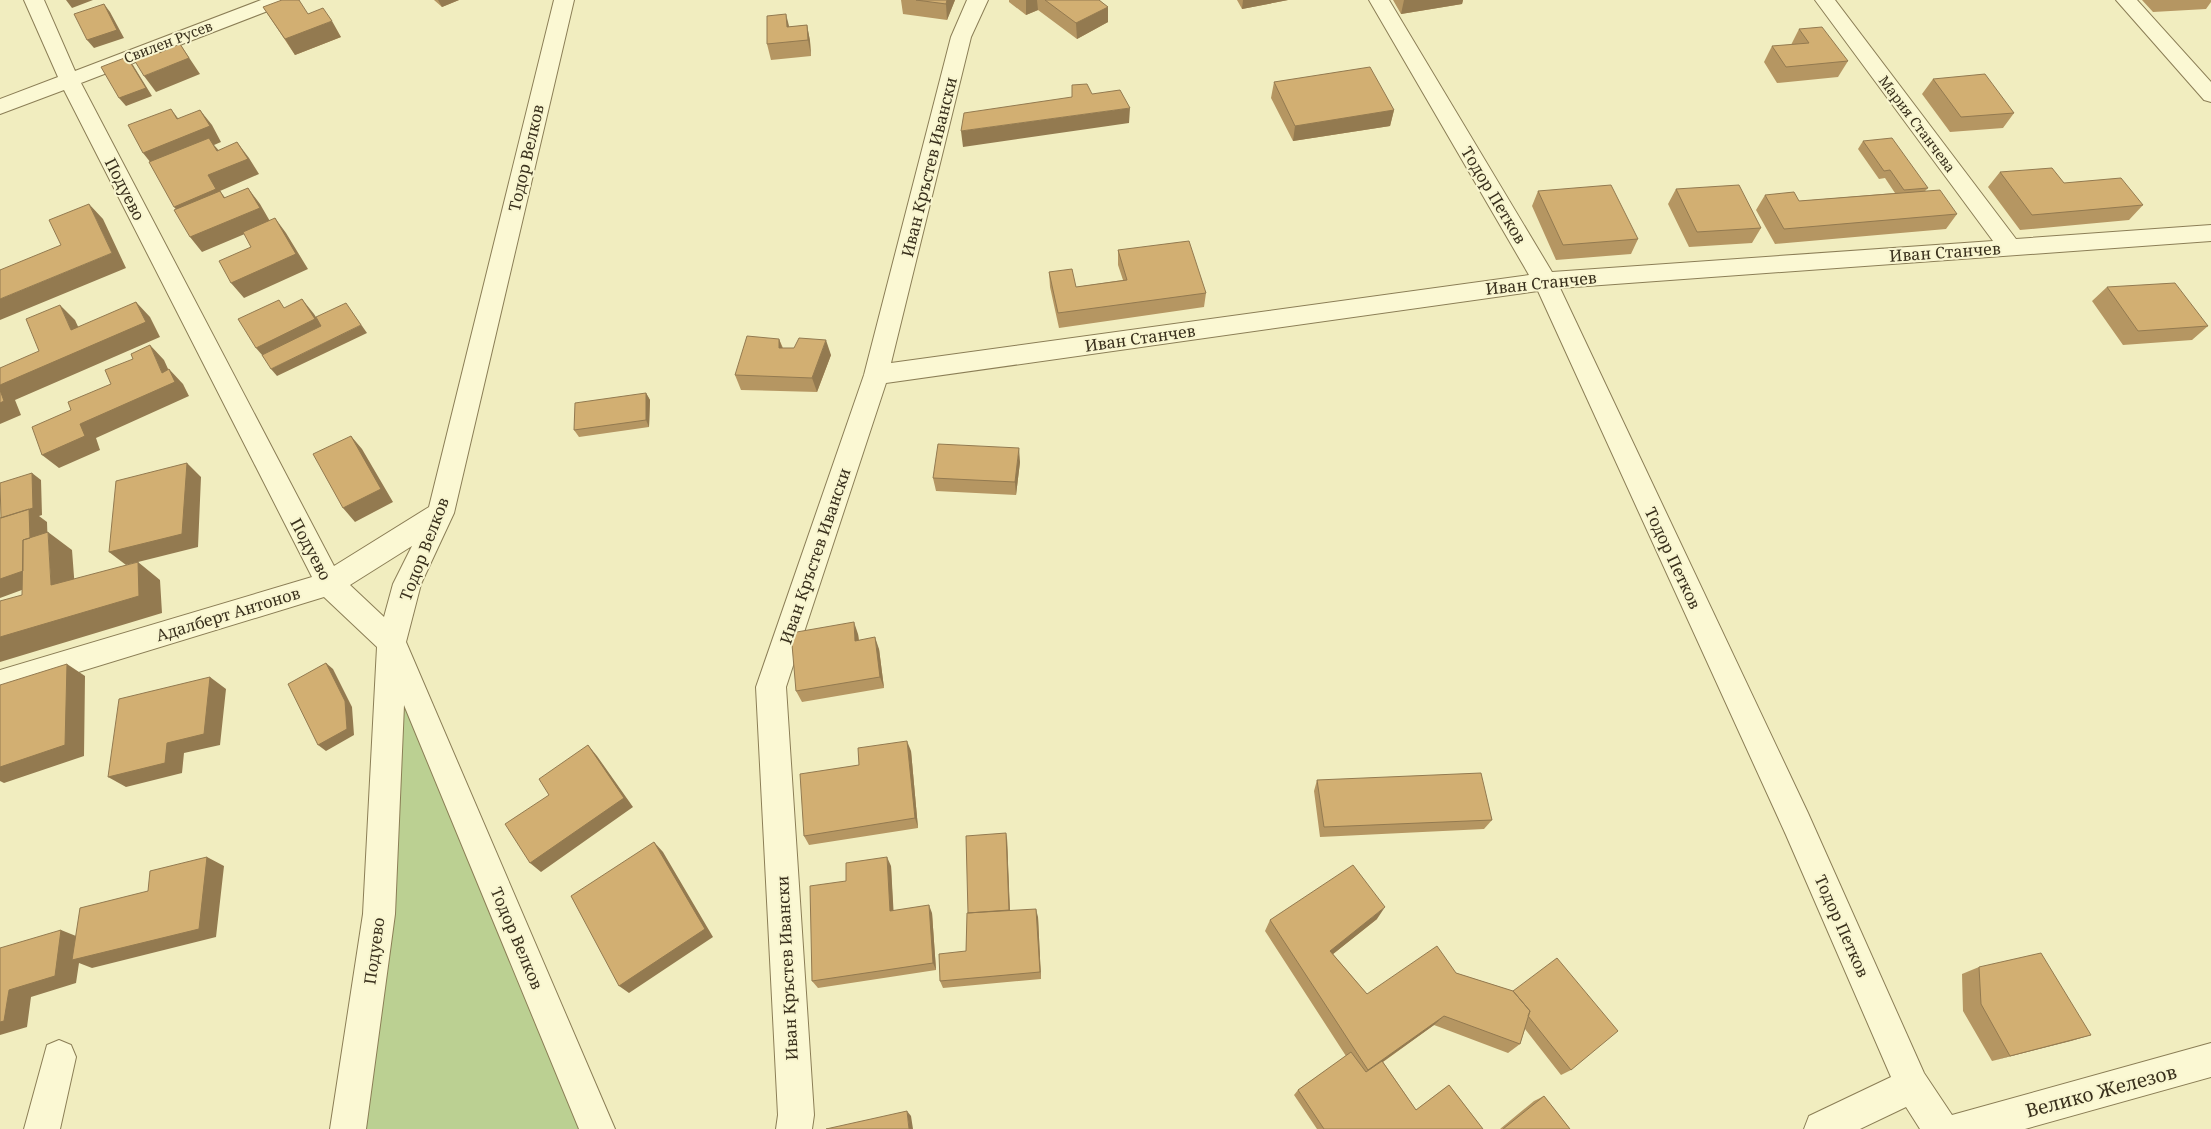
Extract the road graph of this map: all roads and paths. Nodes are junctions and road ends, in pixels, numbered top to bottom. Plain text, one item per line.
1 (34, 0) edge
2 (279, 0) edge
3 (564, 0) edge
4 (978, 0) edge
5 (1379, 0) edge
6 (1825, 0) edge
7 (2126, 0) edge
8 (69, 80) junction
9 (2211, 95) edge
10 (0, 106) edge
11 (2211, 233) edge
12 (2010, 247) junction
13 (1545, 281) junction
14 (876, 375) junction
15 (441, 512) junction
16 (329, 584) junction
17 (392, 642) junction
18 (0, 682) edge
19 (59, 1057) dead end
20 (2211, 1060) edge
21 (1912, 1085) junction
22 (42, 1129) edge
23 (348, 1129) edge
24 (597, 1129) edge
25 (794, 1129) edge
26 (1822, 1129) edge
27 (1940, 1129) edge
28 (1962, 1129) edge

1 - 8 street, Подуево
2 - 8 street, Свилен Русев
3 - 15 street, Тодор Велков
4 - 14 street, Иван Кръстев Ивански
5 - 13 street, Тодор Петков
6 - 12 street, Мария Станчева
7 - 9 street
8 - 10 street, Свилен Русев
8 - 16 street, Подуево
11 - 12 street, Иван Станчев
12 - 13 street, Иван Станчев
13 - 14 street, Иван Станчев
13 - 21 street, Тодор Петков
14 - 25 street, Иван Кръстев Ивански
15 - 16 street, Адалберт Антонов
15 - 17 street, Тодор Велков
16 - 17 street, Подуево
16 - 18 street, Адалберт Антонов
17 - 23 street, Подуево
17 - 24 street, Тодор Велков
19 - 22 street
20 - 28 street, Велико Железов
21 - 26 street
21 - 27 street, Тодор Петков

